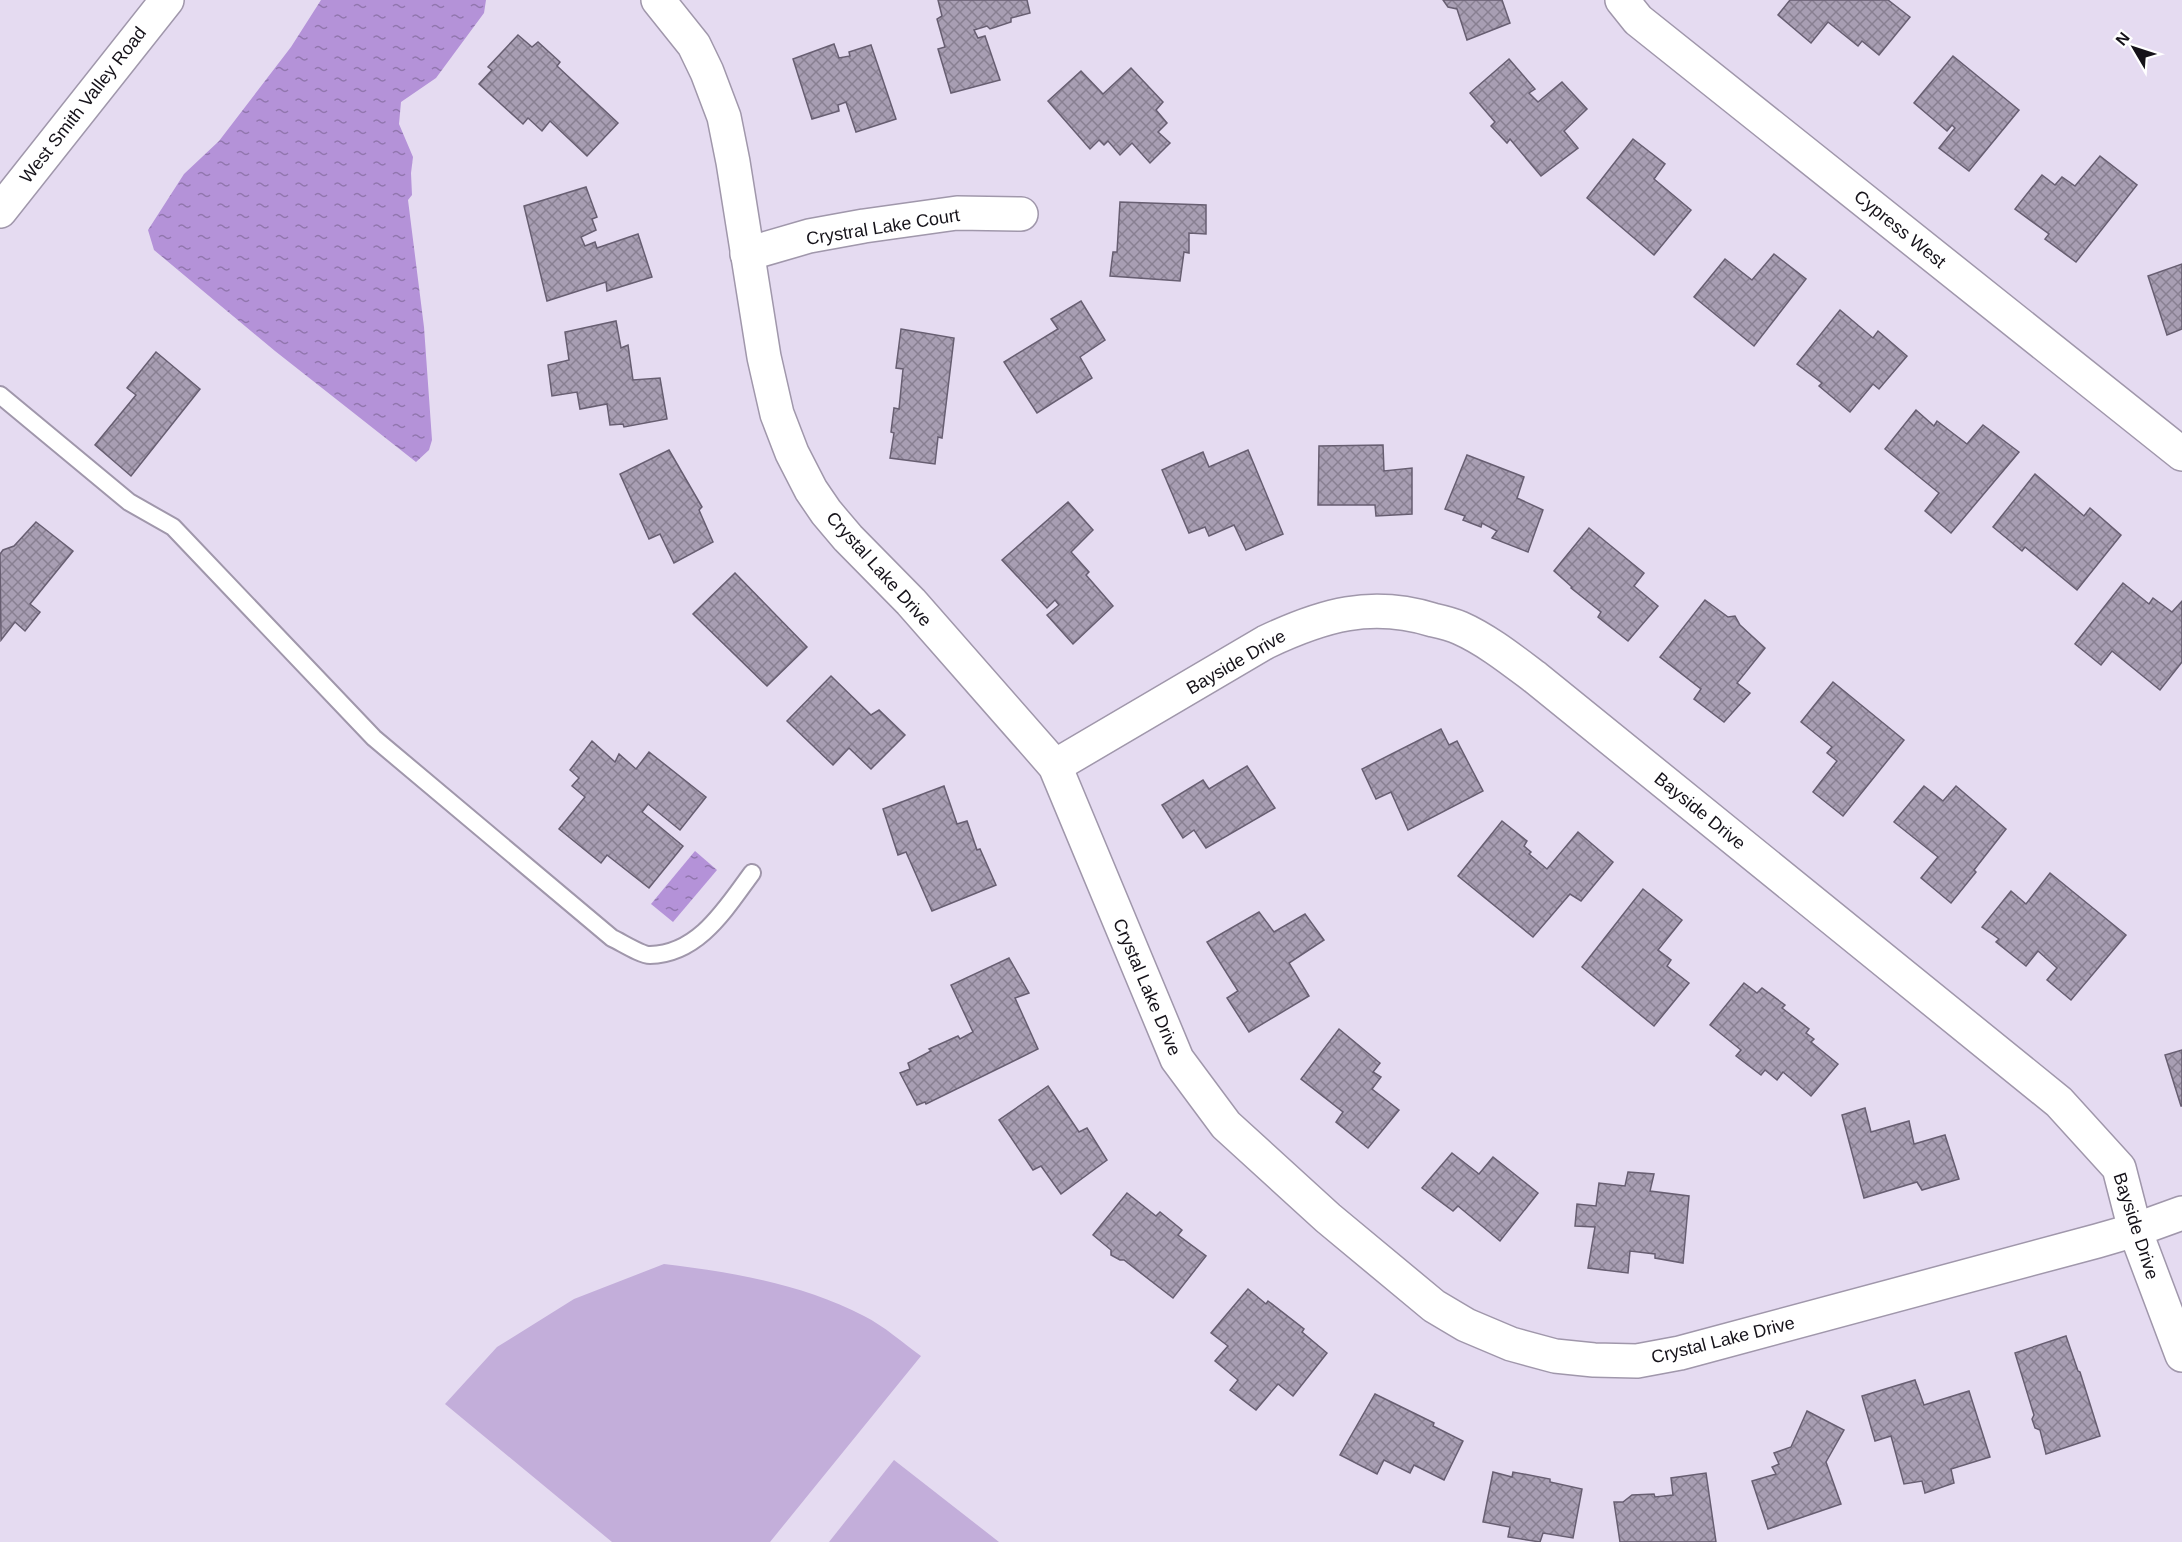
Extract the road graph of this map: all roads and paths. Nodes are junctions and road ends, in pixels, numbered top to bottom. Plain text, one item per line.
1 (658, 0) edge
2 (1622, 0) edge
3 (165, 1) edge
4 (0, 211) edge
5 (1022, 214) dead end
6 (747, 254) junction
7 (0, 395) edge
8 (2182, 454) edge
9 (1055, 766) junction
10 (752, 873) dead end
11 (2182, 1213) edge
12 (2135, 1230) junction
13 (2182, 1355) edge

1 - 6 street, Crystal Lake Drive
2 - 8 street, Cypress West
3 - 4 street, West Smith Valley Road
5 - 6 street, Crystral Lake Court
6 - 9 street, Crystal Lake Drive
7 - 10 lane
9 - 12 street, Bayside Drive
9 - 12 street, Crystal Lake Drive
11 - 12 street, Crystal Lake Drive
12 - 13 street, Bayside Drive

